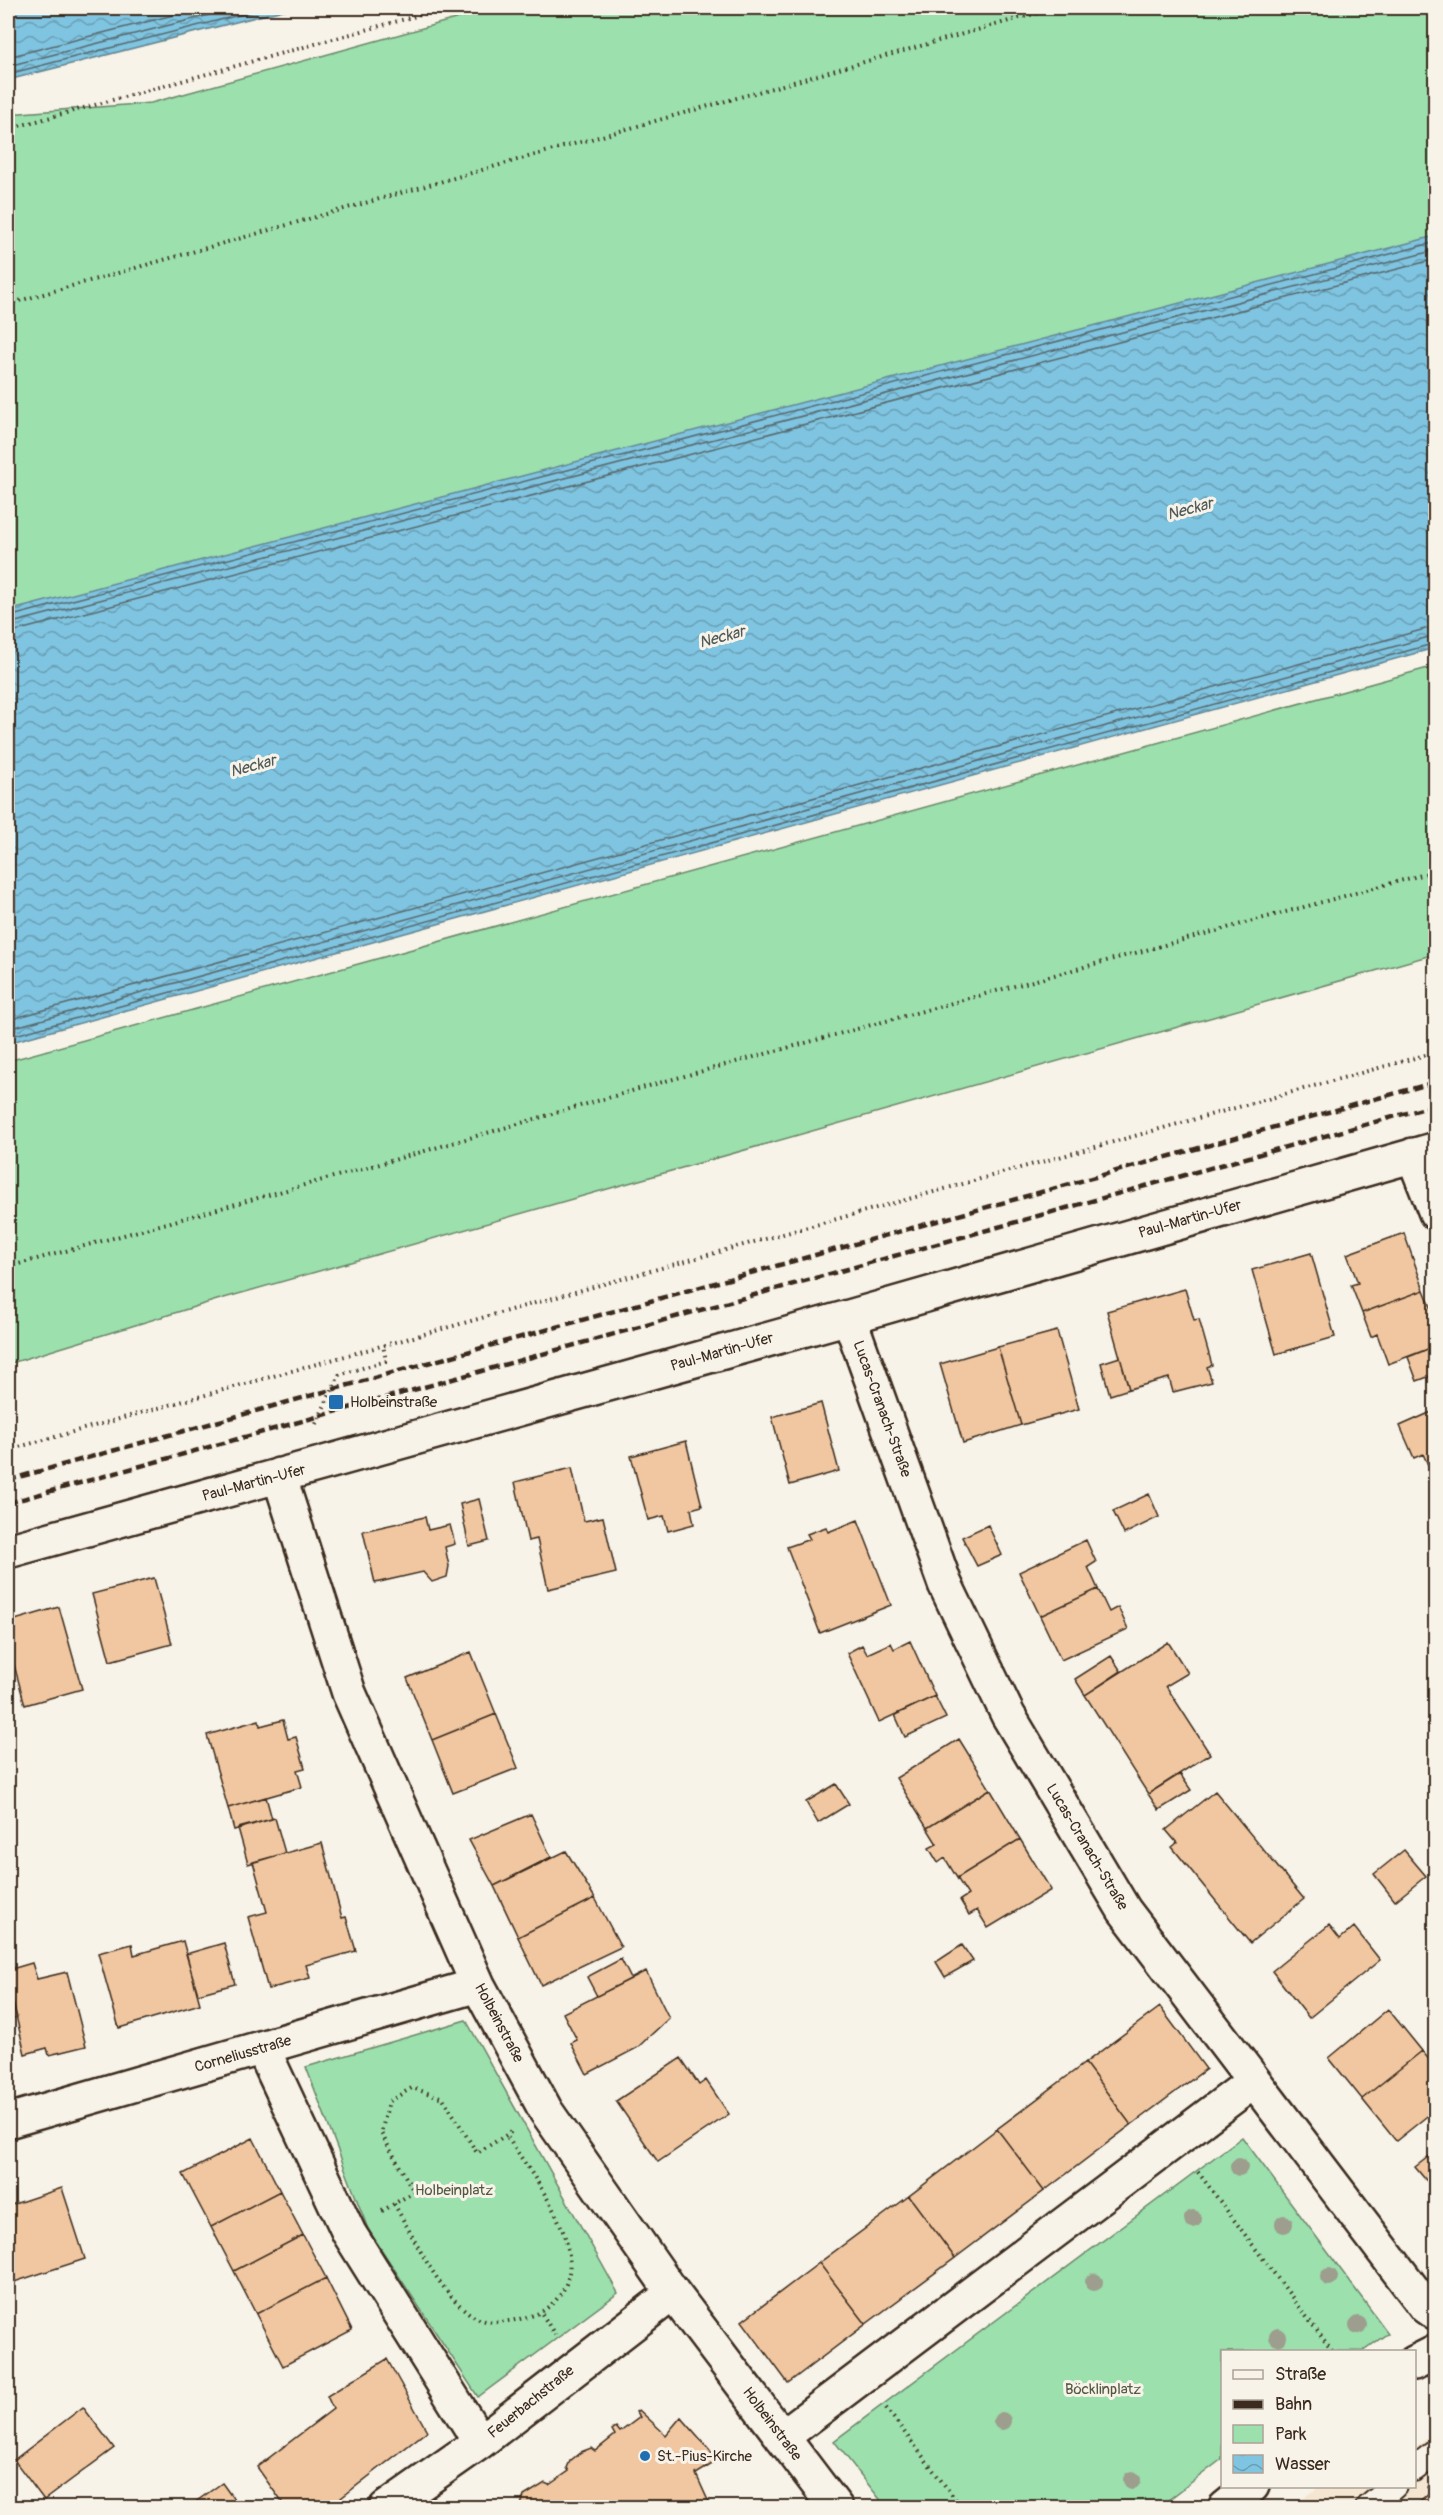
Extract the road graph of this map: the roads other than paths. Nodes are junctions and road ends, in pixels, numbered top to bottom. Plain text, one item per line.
1 (1424, 1152) edge
2 (1436, 1213) edge
3 (849, 1317) junction
4 (279, 1475) junction
5 (8, 1551) edge
6 (478, 1985) junction
7 (263, 2049) junction
8 (1254, 2081) junction
9 (8, 2121) edge
10 (673, 2293) junction
11 (1436, 2314) edge
12 (1436, 2352) edge
13 (1416, 2362) edge
14 (782, 2437) junction
15 (480, 2442) junction
16 (1436, 2452) edge
17 (1416, 2467) edge
18 (1251, 2488) edge
19 (1393, 2488) edge
20 (386, 2508) edge
21 (836, 2508) edge
22 (1225, 2508) edge
23 (1368, 2508) edge

1 - 2 street
1 - 3 street, Paul-Martin-Ufer
3 - 4 street, Paul-Martin-Ufer
3 - 8 street, Lucas-Cranach-Straße
4 - 5 street, Paul-Martin-Ufer
4 - 6 street, Holbeinstraße
6 - 7 street, Corneliusstraße
6 - 10 street, Holbeinstraße
7 - 9 street, Corneliusstraße
7 - 15 street
8 - 11 street, Lucas-Cranach-Straße
8 - 14 street
10 - 14 street, Holbeinstraße
10 - 15 street, Feuerbachstraße
12 - 13 street
14 - 21 street, Holbeinstraße
15 - 20 street, Feuerbachstraße
16 - 17 lane
18 - 22 street
19 - 23 lane

